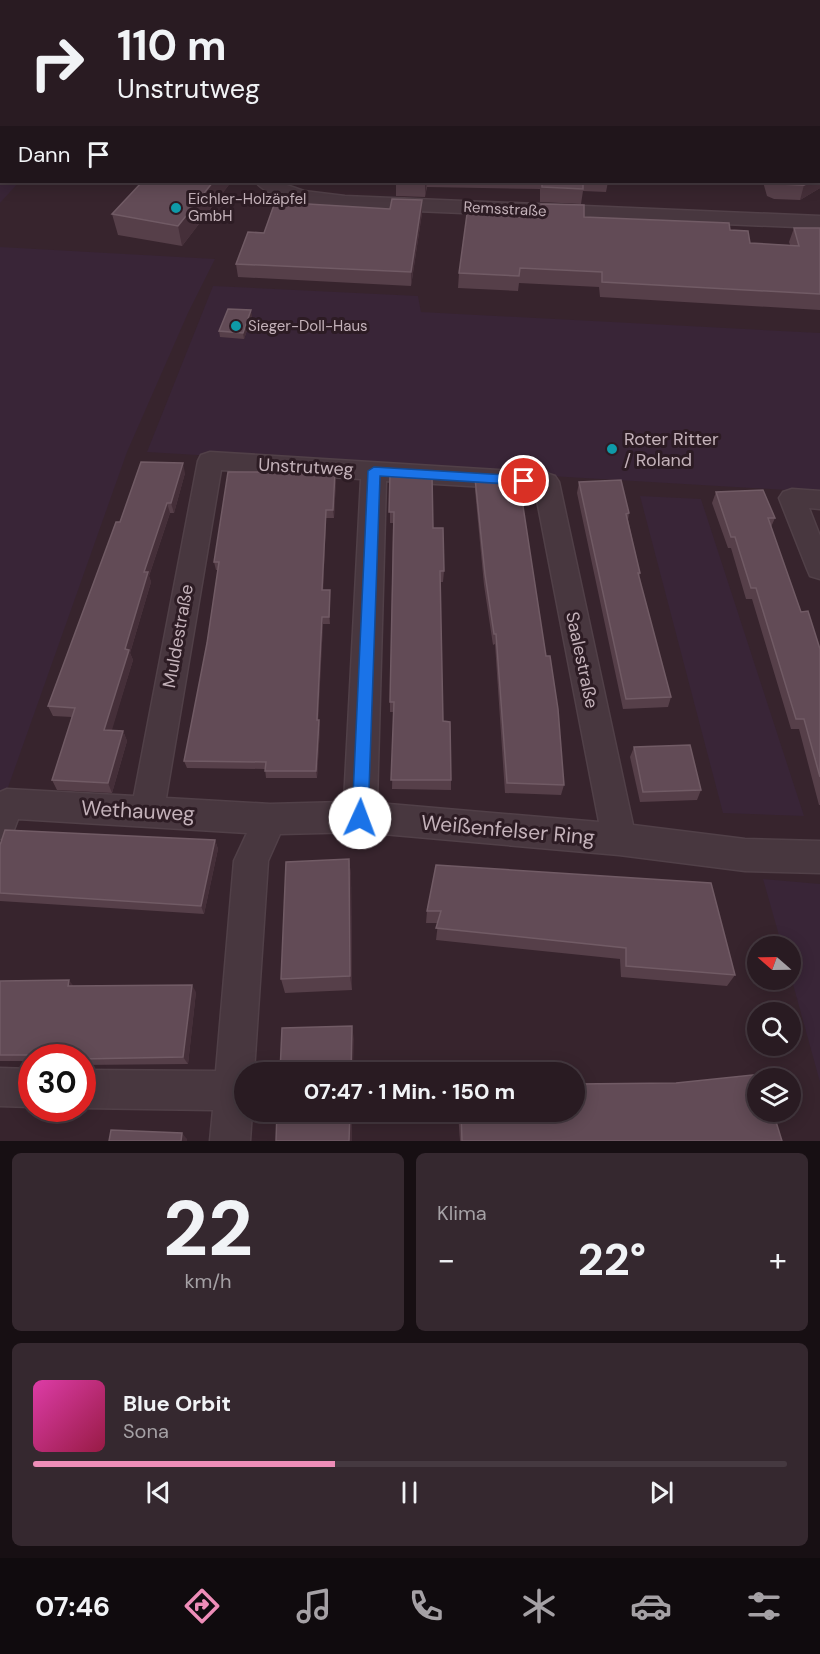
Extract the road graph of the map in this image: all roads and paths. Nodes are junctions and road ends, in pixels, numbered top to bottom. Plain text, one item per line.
1 (267, 183) edge
2 (820, 222) edge
3 (210, 461) joint
4 (374, 471) junction
5 (546, 482) joint
6 (820, 500) edge
7 (820, 569) edge
8 (147, 812) junction
9 (4, 814) edge
10 (360, 818) junction
11 (270, 819) junction
12 (619, 838) junction
13 (820, 857) edge
14 (236, 1062) edge
15 (0, 1087) edge
16 (18, 1088) edge
17 (96, 1089) edge
18 (234, 1091) joint
19 (230, 1141) edge

1 - 2 street, Remsstraße
3 - 4 street, Unstrutweg
3 - 8 street, Muldestraße
4 - 5 street, Unstrutweg
4 - 10 street
5 - 12 street, Saalestraße
6 - 7 street
8 - 9 street, Wethauweg
8 - 11 street, Wethauweg
10 - 11 street, Weißenfelser Ring
10 - 12 street, Weißenfelser Ring
11 - 14 street
12 - 13 street, Weißenfelser Ring
15 - 16 street
17 - 18 street
18 - 19 street

